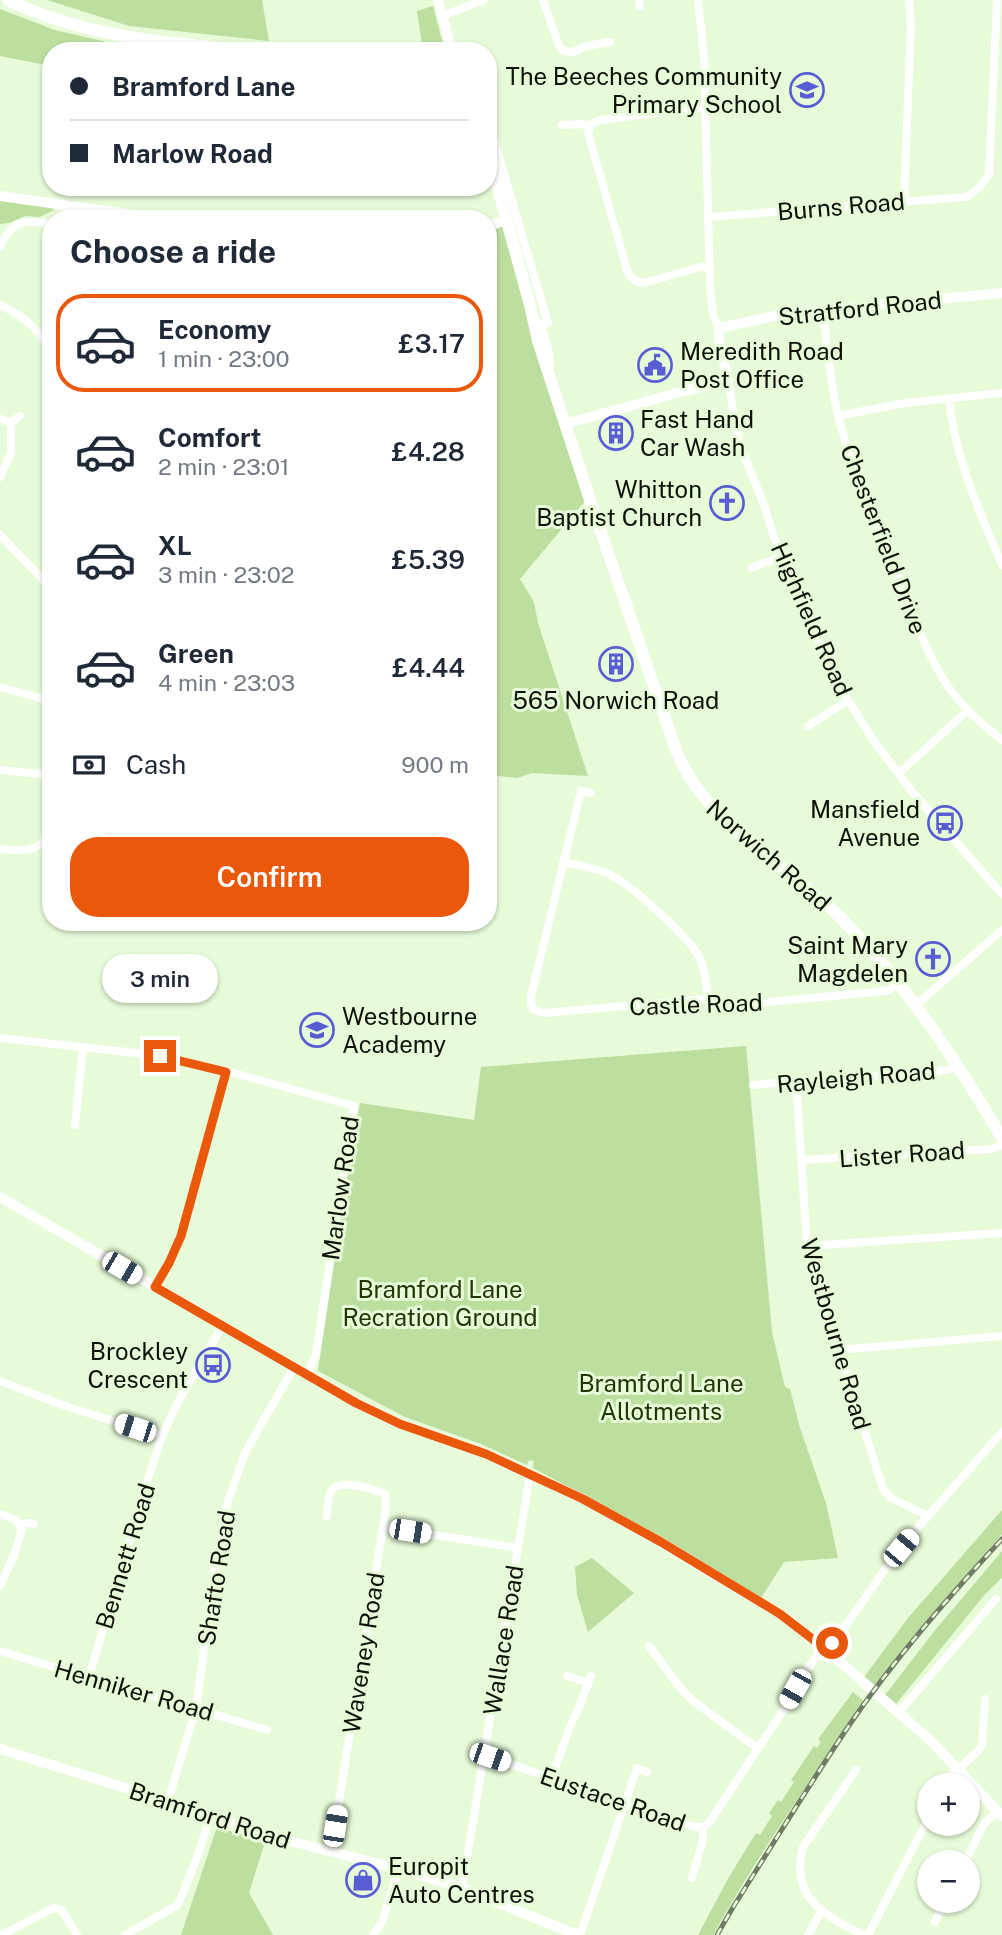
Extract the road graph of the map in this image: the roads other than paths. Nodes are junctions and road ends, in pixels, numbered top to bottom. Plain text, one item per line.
1 (8, 0) edge
2 (438, 0) edge
3 (484, 0) edge
4 (543, 0) edge
5 (698, 0) edge
6 (909, 0) edge
7 (997, 0) edge
8 (999, 13) edge
9 (442, 16) junction
10 (171, 42) edge
11 (449, 42) edge
12 (610, 42) dead end
13 (706, 107) junction
14 (562, 125) dead end
15 (590, 127) junction
16 (497, 150) edge
17 (497, 184) edge
18 (0, 196) edge
19 (904, 201) junction
20 (79, 210) edge
21 (709, 217) junction
22 (507, 220) junction
23 (42, 222) edge
24 (497, 223) edge
25 (0, 247) edge
26 (710, 266) junction
27 (1002, 293) edge
28 (0, 305) edge
29 (823, 310) junction
30 (538, 326) junction
31 (719, 328) junction
32 (42, 337) edge
33 (550, 377) junction
34 (727, 381) junction
35 (1002, 393) edge
36 (949, 398) junction
37 (20, 416) dead end
38 (838, 416) junction
39 (1, 419) edge
40 (11, 422) junction
41 (565, 424) junction
42 (0, 477) edge
43 (0, 535) edge
44 (783, 556) junction
45 (1002, 565) edge
46 (751, 568) dead end
47 (42, 579) edge
48 (0, 687) edge
49 (42, 699) edge
50 (848, 701) junction
51 (967, 711) junction
52 (808, 726) dead end
53 (1002, 740) edge
54 (0, 770) edge
55 (42, 774) edge
56 (898, 774) junction
57 (592, 793) dead end
58 (42, 844) edge
59 (0, 849) edge
60 (564, 862) junction
61 (1002, 894) edge
62 (1002, 930) edge
63 (898, 984) junction
64 (708, 999) junction
65 (916, 1005) junction
66 (0, 1038) edge
67 (83, 1047) junction
68 (957, 1065) junction
69 (226, 1072) junction
70 (796, 1081) junction
71 (753, 1085) dead end
72 (75, 1125) dead end
73 (1002, 1138) edge
74 (1002, 1145) edge
75 (802, 1160) junction
76 (0, 1197) edge
77 (1002, 1233) edge
78 (807, 1246) junction
79 (155, 1287) junction
80 (222, 1326) junction
81 (1002, 1336) edge
82 (839, 1350) junction
83 (293, 1367) junction
84 (307, 1375) junction
85 (0, 1381) edge
86 (1002, 1433) edge
87 (162, 1436) junction
88 (530, 1475) junction
89 (0, 1514) edge
90 (327, 1516) dead end
91 (928, 1516) junction
92 (34, 1524) dead end
93 (20, 1525) junction
94 (383, 1527) junction
95 (518, 1548) junction
96 (0, 1586) edge
97 (996, 1599) dead end
98 (649, 1646) dead end
99 (825, 1649) junction
100 (0, 1651) edge
101 (567, 1676) dead end
102 (89, 1677) junction
103 (985, 1699) dead end
104 (196, 1708) junction
105 (899, 1712) junction
106 (267, 1730) dead end
107 (0, 1749) edge
108 (758, 1749) junction
109 (484, 1755) junction
110 (957, 1767) junction
111 (856, 1770) dead end
112 (647, 1772) dead end
113 (953, 1773) edge
114 (552, 1777) junction
115 (169, 1801) junction
116 (625, 1804) junction
117 (1000, 1813) edge
118 (210, 1816) junction
119 (703, 1827) junction
120 (919, 1836) edge
121 (971, 1850) edge
122 (331, 1852) junction
123 (398, 1869) junction
124 (692, 1878) dead end
125 (462, 1888) junction
126 (822, 1910) junction
127 (940, 1913) edge
128 (935, 1922) dead end
129 (2, 1935) edge
130 (77, 1935) edge
131 (125, 1935) edge
132 (373, 1935) edge
133 (579, 1935) edge
134 (808, 1935) edge
135 (866, 1935) edge

1 - 10 main road
2 - 9 street
3 - 9 street
4 - 12 street
5 - 13 street
6 - 19 street
7 - 8 street
8 - 19 street, Burns Road
9 - 11 street
13 - 15 street
13 - 21 street
14 - 15 street
15 - 26 street
16 - 30 street, Norwich Road
17 - 22 main road, Norwich Road
18 - 20 street
19 - 21 street, Burns Road
21 - 26 street
22 - 24 street
22 - 30 main road, Norwich Road
23 - 25 street
26 - 31 street
27 - 29 street, Stratford Road
28 - 32 street
29 - 31 street, Stratford Road
29 - 38 street, Chesterfield Drive
30 - 33 main road, Norwich Road
30 - 33 street, Norwich Road
31 - 34 street
33 - 41 main road, Norwich Road
34 - 41 street
34 - 44 street, Highfield Road
35 - 36 street
36 - 38 street
36 - 45 street
37 - 40 street
38 - 51 street, Chesterfield Drive
39 - 40 street
40 - 42 street
41 - 63 main road, Norwich Road
43 - 47 street
44 - 46 street
44 - 50 street, Highfield Road
48 - 49 street
50 - 52 street
50 - 56 street, Highfield Road
51 - 53 street, Chesterfield Drive
51 - 56 street
54 - 55 street
56 - 61 street, Highfield Road
57 - 60 street
58 - 59 street
60 - 64 street
60 - 64 street, Castle Road
62 - 65 street
63 - 64 street, Castle Road
63 - 65 main road, Norwich Road
65 - 68 main road, Norwich Road
66 - 67 street, Marlow Road
67 - 69 street, Marlow Road
67 - 72 street
68 - 70 street, Rayleigh Road
68 - 73 main road, Norwich Road
69 - 79 street
69 - 84 street, Marlow Road
70 - 71 street, Rayleigh Road
70 - 75 street, Westbourne Road
74 - 75 street, Lister Road
75 - 78 street, Westbourne Road
76 - 79 street
77 - 78 street
78 - 82 street, Westbourne Road
79 - 80 street
80 - 83 street
80 - 87 street, Bennett Road
81 - 82 street
82 - 91 street, Westbourne Road
83 - 84 street
83 - 104 street, Shafto Road
84 - 88 street
85 - 87 street
86 - 91 street, Eustace Road
87 - 102 street, Bennett Road
88 - 95 street, Wallace Road
88 - 99 street
89 - 93 street
90 - 94 street, Waveney Road
91 - 99 street, Eustace Road
92 - 93 street
93 - 96 street
94 - 95 street
94 - 122 street, Waveney Road
95 - 109 street, Wallace Road
97 - 105 street
98 - 108 street
99 - 105 street
99 - 108 street, Eustace Road
100 - 102 street, Henniker Road
101 - 114 street
102 - 104 street, Henniker Road
103 - 110 street
104 - 106 street, Henniker Road
104 - 115 street, Shafto Road
105 - 110 street
107 - 115 street, Bramford Road
108 - 119 street, Eustace Road
109 - 114 street, Eustace Road
109 - 125 street, Wallace Road
110 - 113 street
110 - 117 street
111 - 126 street
112 - 116 street
114 - 116 street, Eustace Road
115 - 118 street, Bramford Road
116 - 119 street, Eustace Road
116 - 133 street
117 - 121 street
118 - 122 street, Bramford Road
118 - 131 street
119 - 124 street, Eustace Road
120 - 135 street
122 - 123 street, Bramford Road
123 - 125 street, Bramford Road
123 - 132 street
125 - 133 street, Bramford Road
126 - 134 street
126 - 135 street
127 - 128 street
129 - 130 street

